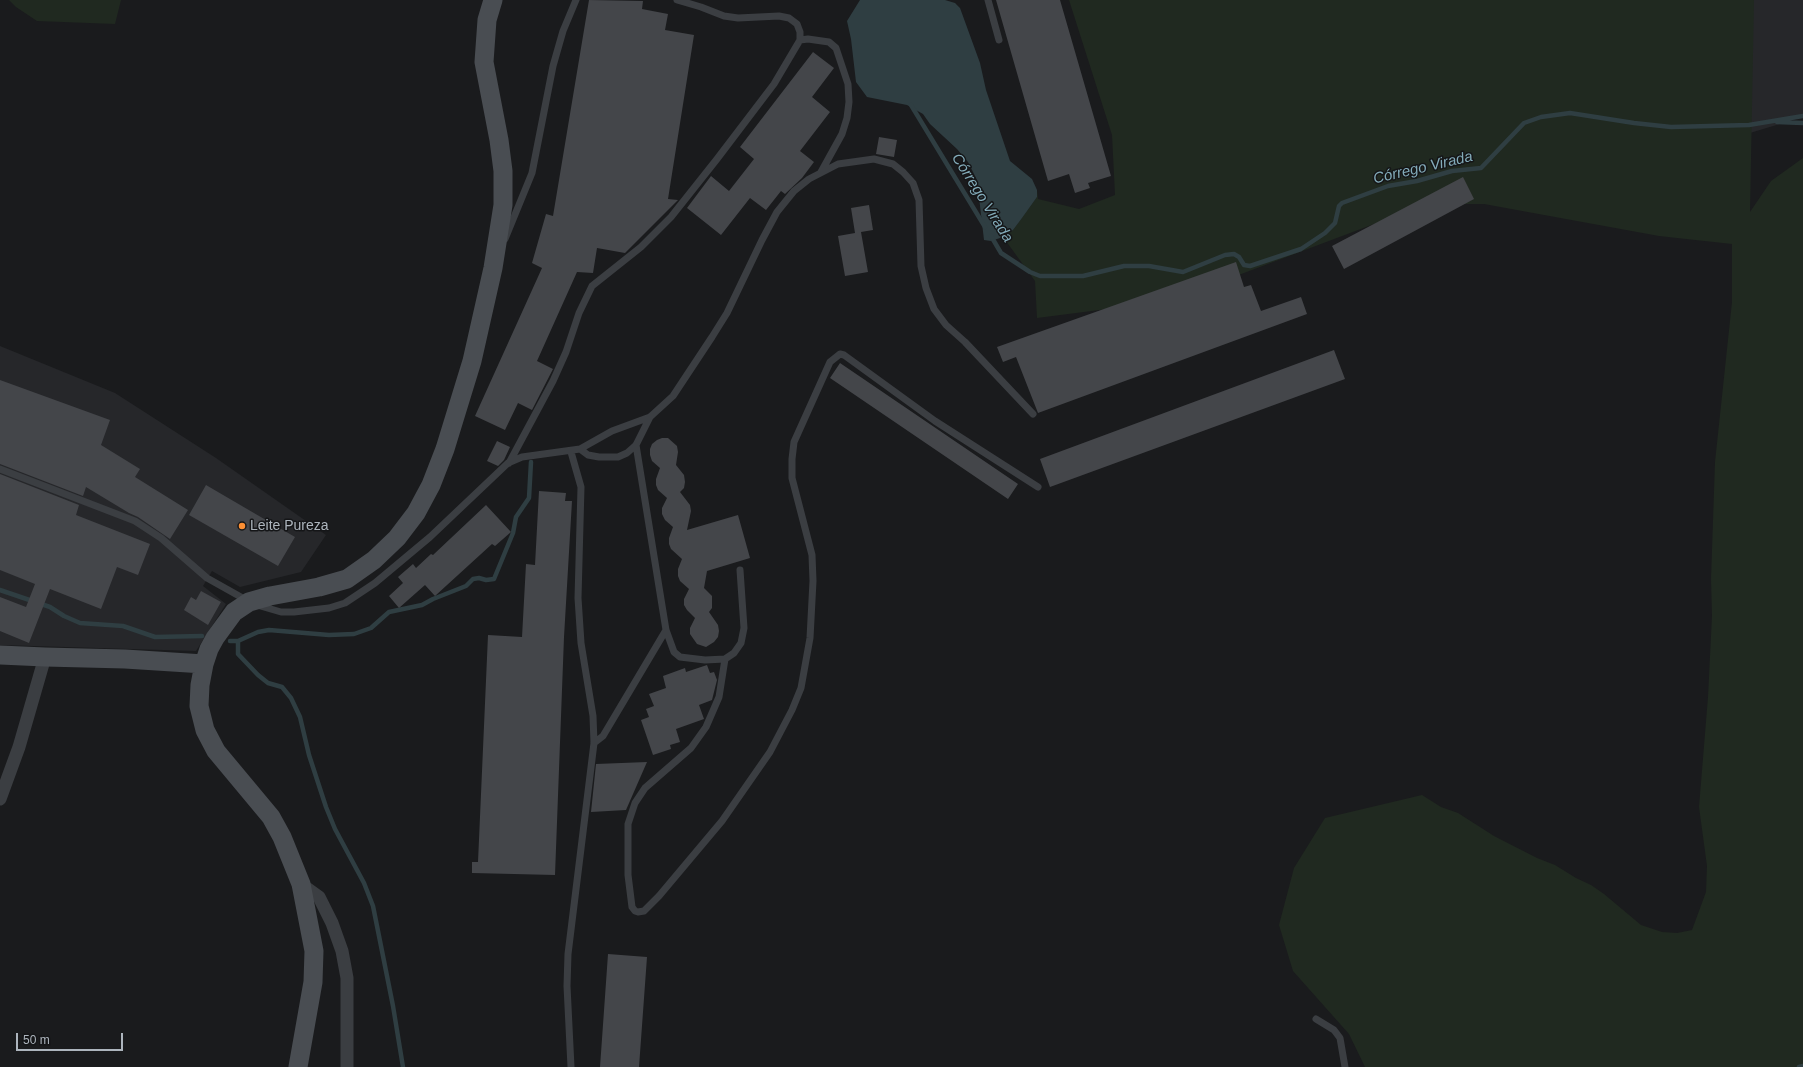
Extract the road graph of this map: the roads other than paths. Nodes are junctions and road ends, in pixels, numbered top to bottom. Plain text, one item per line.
1 (493, 0) edge
2 (576, 0) edge
3 (677, 0) edge
4 (988, 0) edge
5 (800, 40) junction
6 (999, 40) dead end
7 (821, 172) junction
8 (494, 268) junction
9 (1033, 414) dead end
10 (650, 418) junction
11 (636, 445) junction
12 (580, 450) junction
13 (571, 452) junction
14 (508, 463) junction
15 (0, 469) edge
16 (1038, 487) dead end
17 (740, 570) dead end
18 (249, 602) junction
19 (666, 630) junction
20 (0, 654) edge
21 (45, 657) junction
22 (725, 659) junction
23 (204, 664) junction
24 (594, 743) junction
25 (0, 798) edge
26 (301, 884) junction
27 (1316, 1020) dead end
28 (298, 1067) edge
29 (347, 1067) edge
30 (571, 1067) edge
31 (1345, 1067) edge

1 - 8 street
2 - 8 lane
3 - 5 lane
4 - 6 lane
5 - 7 lane
5 - 14 lane
7 - 9 lane
7 - 10 lane
8 - 18 street
10 - 11 lane
10 - 12 lane
11 - 12 lane
11 - 19 lane
12 - 13 lane
13 - 14 lane
13 - 24 lane
14 - 18 lane
15 - 18 lane
16 - 22 lane
17 - 22 lane
18 - 23 street
19 - 22 lane
19 - 24 lane
20 - 21 street
21 - 23 street
21 - 25 street
23 - 26 street
24 - 30 lane
26 - 28 street
26 - 29 street
27 - 31 lane

